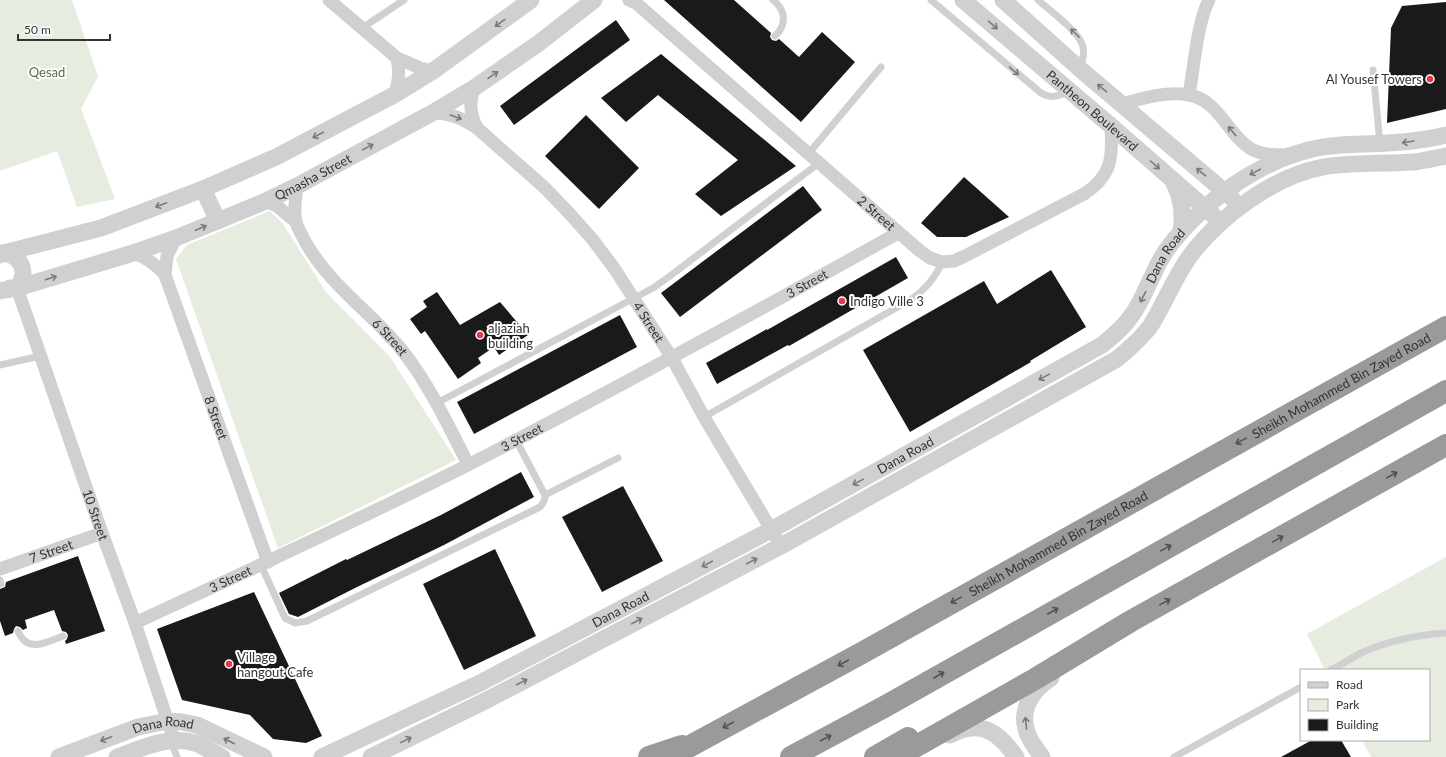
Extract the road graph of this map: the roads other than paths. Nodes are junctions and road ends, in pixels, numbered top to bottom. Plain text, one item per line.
1 (329, 0) edge
2 (404, 0) edge
3 (531, 0) edge
4 (594, 0) edge
5 (773, 0) edge
6 (931, 0) edge
7 (963, 0) edge
8 (1003, 0) edge
9 (1038, 0) edge
10 (1209, 0) edge
11 (633, 1) edge
12 (362, 28) junction
13 (775, 36) dead end
14 (397, 58) junction
15 (881, 67) dead end
16 (1080, 69) junction
17 (1373, 70) dead end
18 (433, 71) junction
19 (474, 88) junction
20 (1070, 92) junction
21 (394, 95) junction
22 (1189, 95) junction
23 (1122, 104) junction
24 (432, 113) junction
25 (1111, 126) junction
26 (477, 128) junction
27 (1446, 135) edge
28 (1380, 144) junction
29 (809, 153) junction
30 (1291, 156) junction
31 (1446, 156) edge
32 (819, 163) junction
33 (1173, 181) junction
34 (298, 186) junction
35 (203, 189) junction
36 (1225, 192) junction
37 (266, 201) junction
38 (1242, 206) junction
39 (1204, 208) junction
40 (218, 221) junction
41 (296, 222) junction
42 (1221, 222) junction
43 (1181, 232) junction
44 (898, 233) junction
45 (176, 238) junction
46 (1, 251) edge
47 (133, 253) junction
48 (942, 262) junction
49 (165, 275) junction
50 (0, 282) edge
51 (17, 288) junction
52 (0, 291) edge
53 (633, 298) junction
54 (1446, 327) edge
55 (40, 356) junction
56 (672, 358) junction
57 (0, 365) edge
58 (1446, 391) edge
59 (437, 403) junction
60 (704, 417) junction
61 (516, 440) junction
62 (1446, 445) edge
63 (618, 458) dead end
64 (468, 464) junction
65 (545, 495) junction
66 (772, 530) junction
67 (102, 534) junction
68 (781, 546) junction
69 (264, 563) junction
70 (0, 569) edge
71 (1131, 621) junction
72 (135, 623) junction
73 (18, 631) dead end
74 (1446, 633) edge
75 (63, 636) dead end
76 (1093, 643) junction
77 (1333, 669) edge
78 (1300, 688) edge
79 (168, 721) junction
80 (705, 737) junction
81 (174, 746) edge
82 (59, 757) edge
83 (117, 757) edge
84 (222, 757) edge
85 (264, 757) edge
86 (322, 757) edge
87 (371, 757) edge
88 (649, 757) edge
89 (670, 757) edge
90 (792, 757) edge
91 (875, 757) edge
92 (897, 757) edge
93 (909, 757) edge
94 (1016, 757) edge
95 (1042, 757) edge
96 (1174, 757) edge

1 - 12 street
2 - 12 lane
3 -> 18 street
19 -> 4 street, Qmasha Street
5 - 13 lane
6 -> 20 lane
7 -> 20 street, Pantheon Boulevard
8 - 16 street, Pantheon Boulevard
16 -> 9 lane
10 - 22 street
11 - 29 street, 2 Street
12 - 14 street
14 - 18 street
14 - 21 street
15 - 29 lane
23 -> 16 street, Pantheon Boulevard
17 - 28 lane
18 - 21 street
19 - 24 street, Qmasha Street
19 - 26 street, 4 Street
20 - 25 street, Pantheon Boulevard
21 -> 35 street
22 - 23 street
30 -> 22 street
36 -> 23 street, Pantheon Boulevard
24 -> 26 street, 4 Street
34 -> 24 street, Qmasha Street
25 -> 33 street, Pantheon Boulevard
25 - 48 street
26 - 53 street, 4 Street
27 -> 28 street, Dana Road
28 - 30 street, Dana Road
29 - 32 street, 2 Street
30 -> 36 street, Dana Road
31 - 38 street, Dana Road
32 - 44 street, 2 Street
32 - 53 lane
33 - 39 street, Pantheon Boulevard
33 - 43 street
34 - 37 street, Qmasha Street
34 - 41 street, 6 Street
35 - 40 street
35 -> 46 street
36 - 38 street, Pantheon Boulevard
36 - 39 street, Dana Road
37 - 40 street, Qmasha Street
37 - 41 street, 6 Street
38 - 42 street, Dana Road
39 - 42 street, Pantheon Boulevard
39 - 43 street, Dana Road
45 -> 40 street, Qmasha Street
41 - 59 street, 6 Street
42 - 68 street, Dana Road
43 -> 66 street, Dana Road
44 - 48 street, 2 Street
44 - 56 street, 3 Street
45 - 47 street, Qmasha Street
45 - 49 street, 8 Street
46 - 51 street
47 - 49 street, 8 Street
51 -> 47 street, Qmasha Street
48 - 60 lane
49 - 69 street, 8 Street
50 - 51 street
51 - 52 street, Qmasha Street
51 - 55 street, 10 Street
53 - 56 street, 4 Street
53 - 59 lane
54 -> 80 highway, Sheikh Mohammed Bin Zayed Road
55 - 57 lane
55 - 67 street, 10 Street
56 - 60 street, 4 Street
56 - 61 street, 3 Street
90 -> 58 highway
59 - 64 street, 6 Street
60 - 66 street, 4 Street
61 - 64 street, 3 Street
61 - 65 lane
71 -> 62 highway
63 - 65 lane
64 - 69 street, 3 Street
65 - 69 lane
66 - 68 street, 4 Street
66 -> 86 street, Dana Road
67 - 70 street, 7 Street
67 - 72 street, 10 Street
87 -> 68 street, Dana Road
69 - 72 street, 3 Street
71 - 76 highway
95 -> 71 street
72 - 79 street, 10 Street
73 - 75 lane
74 - 77 lane
76 - 91 highway
76 - 92 highway
78 - 96 lane
79 - 81 street, 10 Street
79 -> 82 street, Dana Road
85 -> 79 street, Dana Road
80 - 88 highway
80 - 89 highway, Sheikh Mohammed Bin Zayed Road
81 - 83 street, Dana Road
81 - 84 street, Dana Road
93 - 94 street

